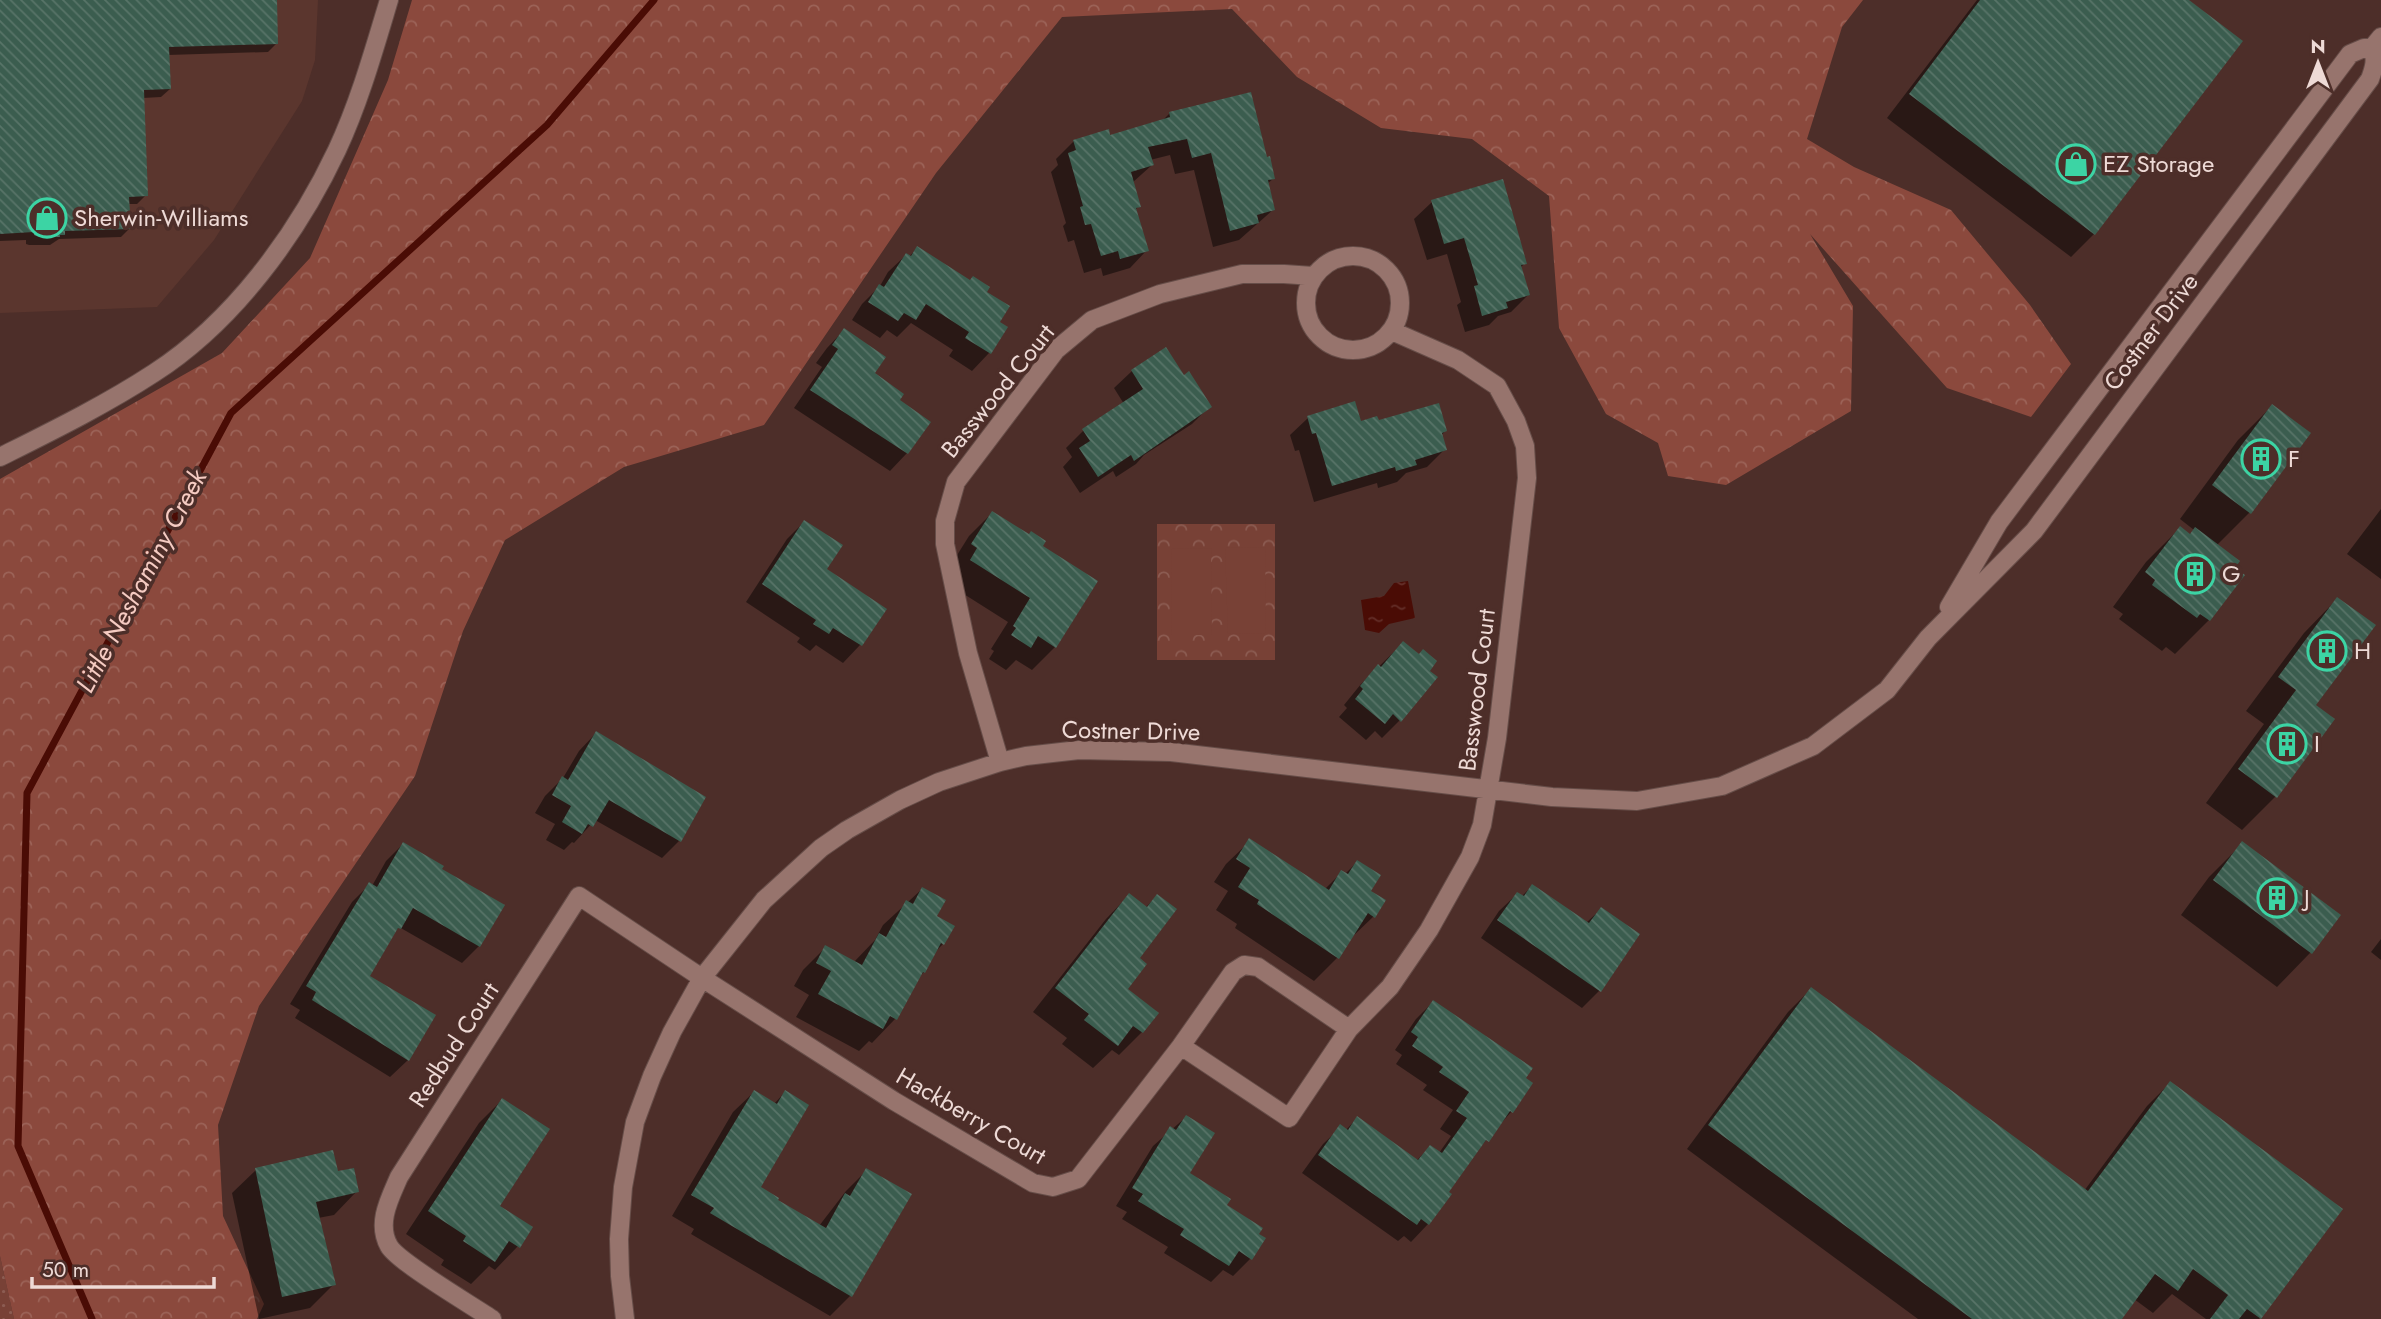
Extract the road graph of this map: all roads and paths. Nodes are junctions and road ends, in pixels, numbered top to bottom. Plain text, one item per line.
1 (389, 0) edge
2 (2377, 42) edge
3 (1313, 276) junction
4 (1392, 331) junction
5 (0, 457) edge
6 (1937, 628) junction
7 (1000, 762) junction
8 (1489, 789) junction
9 (702, 978) junction
10 (1349, 1029) junction
11 (1181, 1046) junction
12 (492, 1319) edge
13 (625, 1319) edge

1 - 5 street
2 - 6 street, Costner Drive
2 - 6 street, Costner Drive
3 - 4 street
3 - 4 street
3 - 7 street, Basswood Court
4 - 8 street, Basswood Court
6 - 8 street, Costner Drive
7 - 8 street, Costner Drive
7 - 9 street, Costner Drive
8 - 10 street, Basswood Court
9 - 11 street, Hackberry Court
9 - 12 street, Redbud Court
9 - 13 street, Costner Drive
10 - 11 street, Hackberry Court
10 - 11 street, Basswood Court

